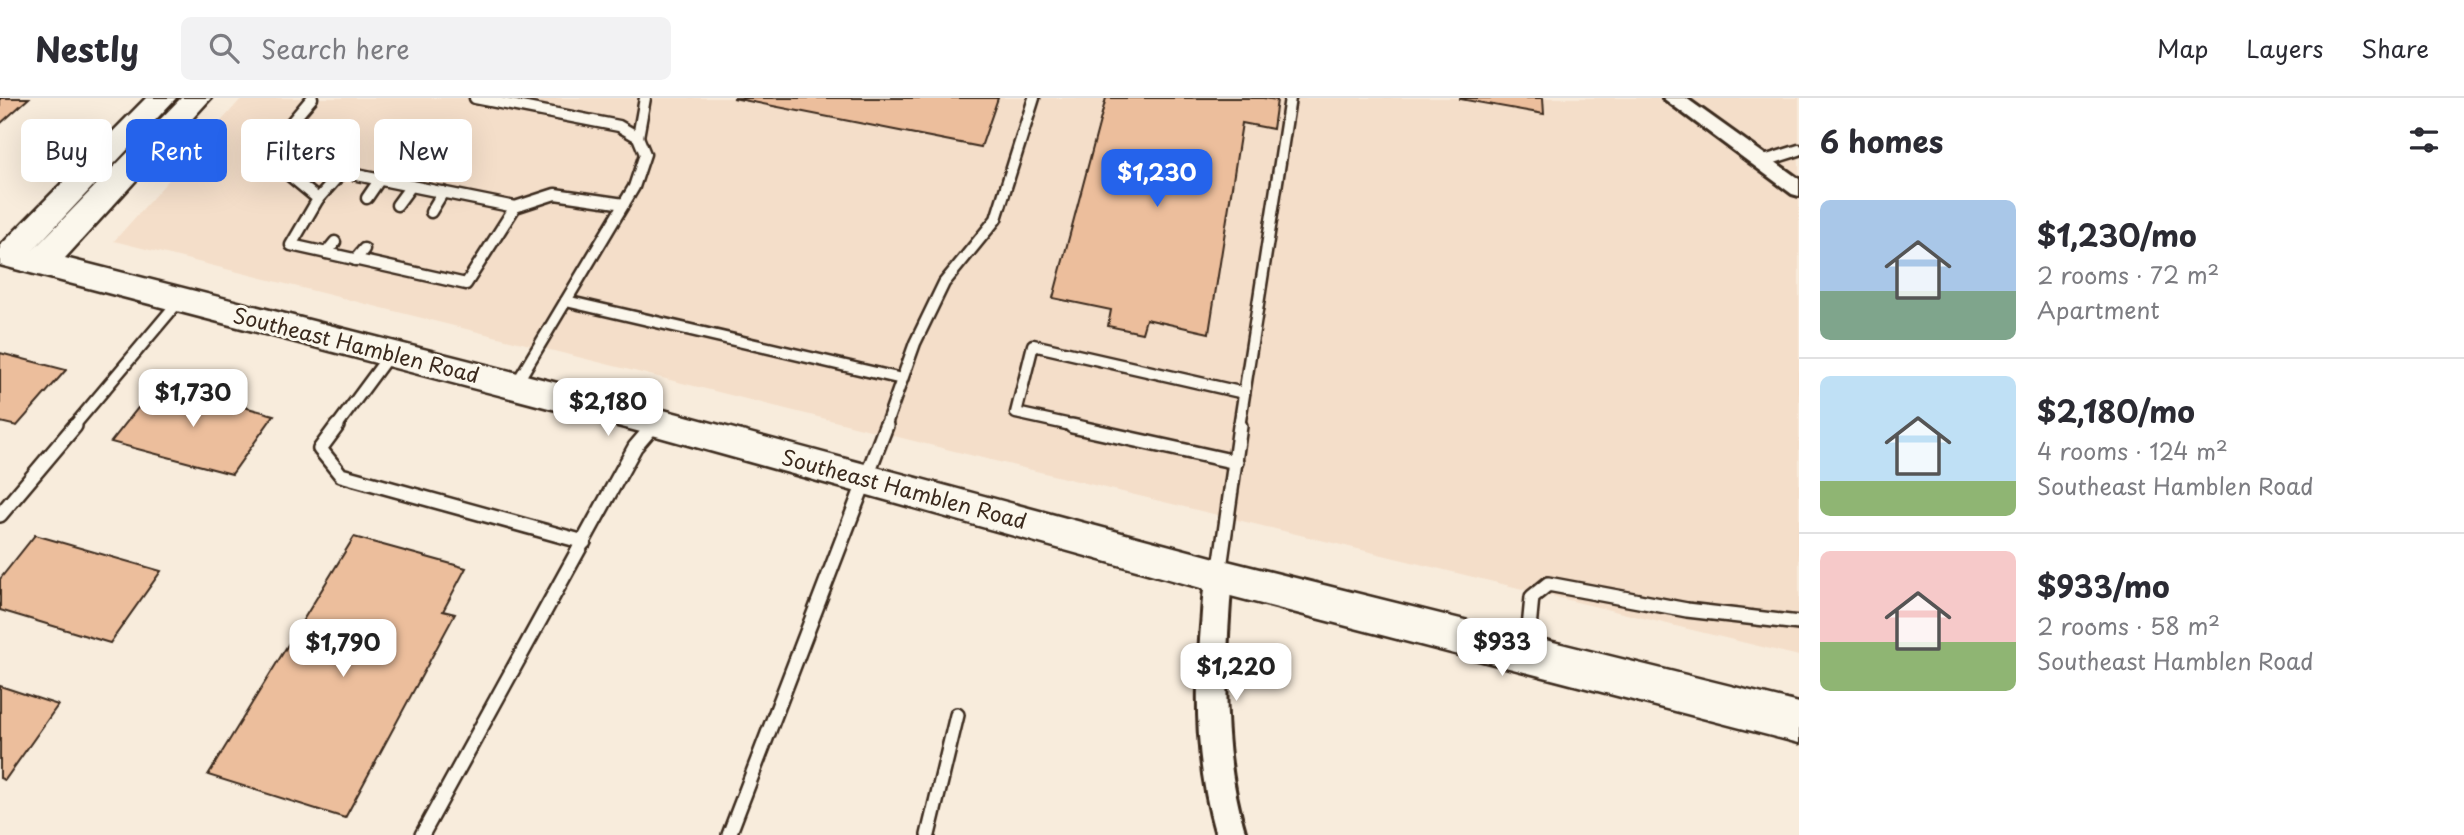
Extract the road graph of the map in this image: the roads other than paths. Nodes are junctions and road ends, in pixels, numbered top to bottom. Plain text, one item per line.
1 (162, 98) edge
2 (197, 98) edge
3 (312, 98) edge
4 (475, 98) edge
5 (646, 98) edge
6 (1034, 98) edge
7 (1290, 98) edge
8 (1673, 98) edge
9 (638, 137) junction
10 (1799, 150) edge
11 (1761, 162) junction
12 (374, 179) edge
13 (379, 182) edge
14 (390, 182) edge
15 (411, 186) junction
16 (1799, 190) edge
17 (443, 192) junction
18 (367, 198) dead end
19 (318, 199) junction
20 (624, 204) junction
21 (397, 205) dead end
22 (515, 206) junction
23 (431, 212) dead end
24 (335, 242) dead end
25 (364, 249) dead end
26 (326, 253) junction
27 (12, 257) edge
28 (400, 257) dead end
29 (355, 260) junction
30 (392, 268) junction
31 (179, 301) junction
32 (566, 301) junction
33 (390, 354) junction
34 (902, 379) junction
35 (515, 386) junction
36 (1244, 393) junction
37 (656, 422) junction
38 (1236, 462) junction
39 (866, 481) junction
40 (0, 515) edge
41 (583, 542) junction
42 (1219, 576) junction
43 (1799, 623) edge
44 (1526, 653) junction
45 (957, 715) dead end
46 (1799, 723) edge
47 (422, 835) edge
48 (729, 835) edge
49 (928, 835) edge
50 (1231, 835) edge

1 - 27 main road
2 - 27 main road
3 - 19 lane
4 - 9 lane
5 - 9 lane
6 - 34 lane
7 - 36 lane
8 - 11 street
9 - 20 lane
10 - 11 lane
11 - 16 street
12 - 19 lane
13 - 18 lane
14 - 15 lane
15 - 17 lane
15 - 21 lane
17 - 22 lane
17 - 23 lane
19 - 26 lane
20 - 22 lane
20 - 32 lane
22 - 30 lane
24 - 26 lane
25 - 29 lane
26 - 29 lane
27 - 31 main road, Southeast Hamblen Road
28 - 30 lane
29 - 30 lane
31 - 33 main road, Southeast Hamblen Road
31 - 40 lane
32 - 34 lane
32 - 35 lane
33 - 35 main road, Southeast Hamblen Road
33 - 41 lane
34 - 39 lane
35 - 37 main road, Southeast Hamblen Road
36 - 38 lane
36 - 38 lane
37 - 39 main road, Southeast Hamblen Road
37 - 41 lane
38 - 42 lane
39 - 42 main road, Southeast Hamblen Road
39 - 48 lane
41 - 47 lane
42 - 44 main road, Southeast Hamblen Road
42 - 50 street
43 - 44 lane
44 - 46 main road, Southeast Hamblen Road
45 - 49 lane

